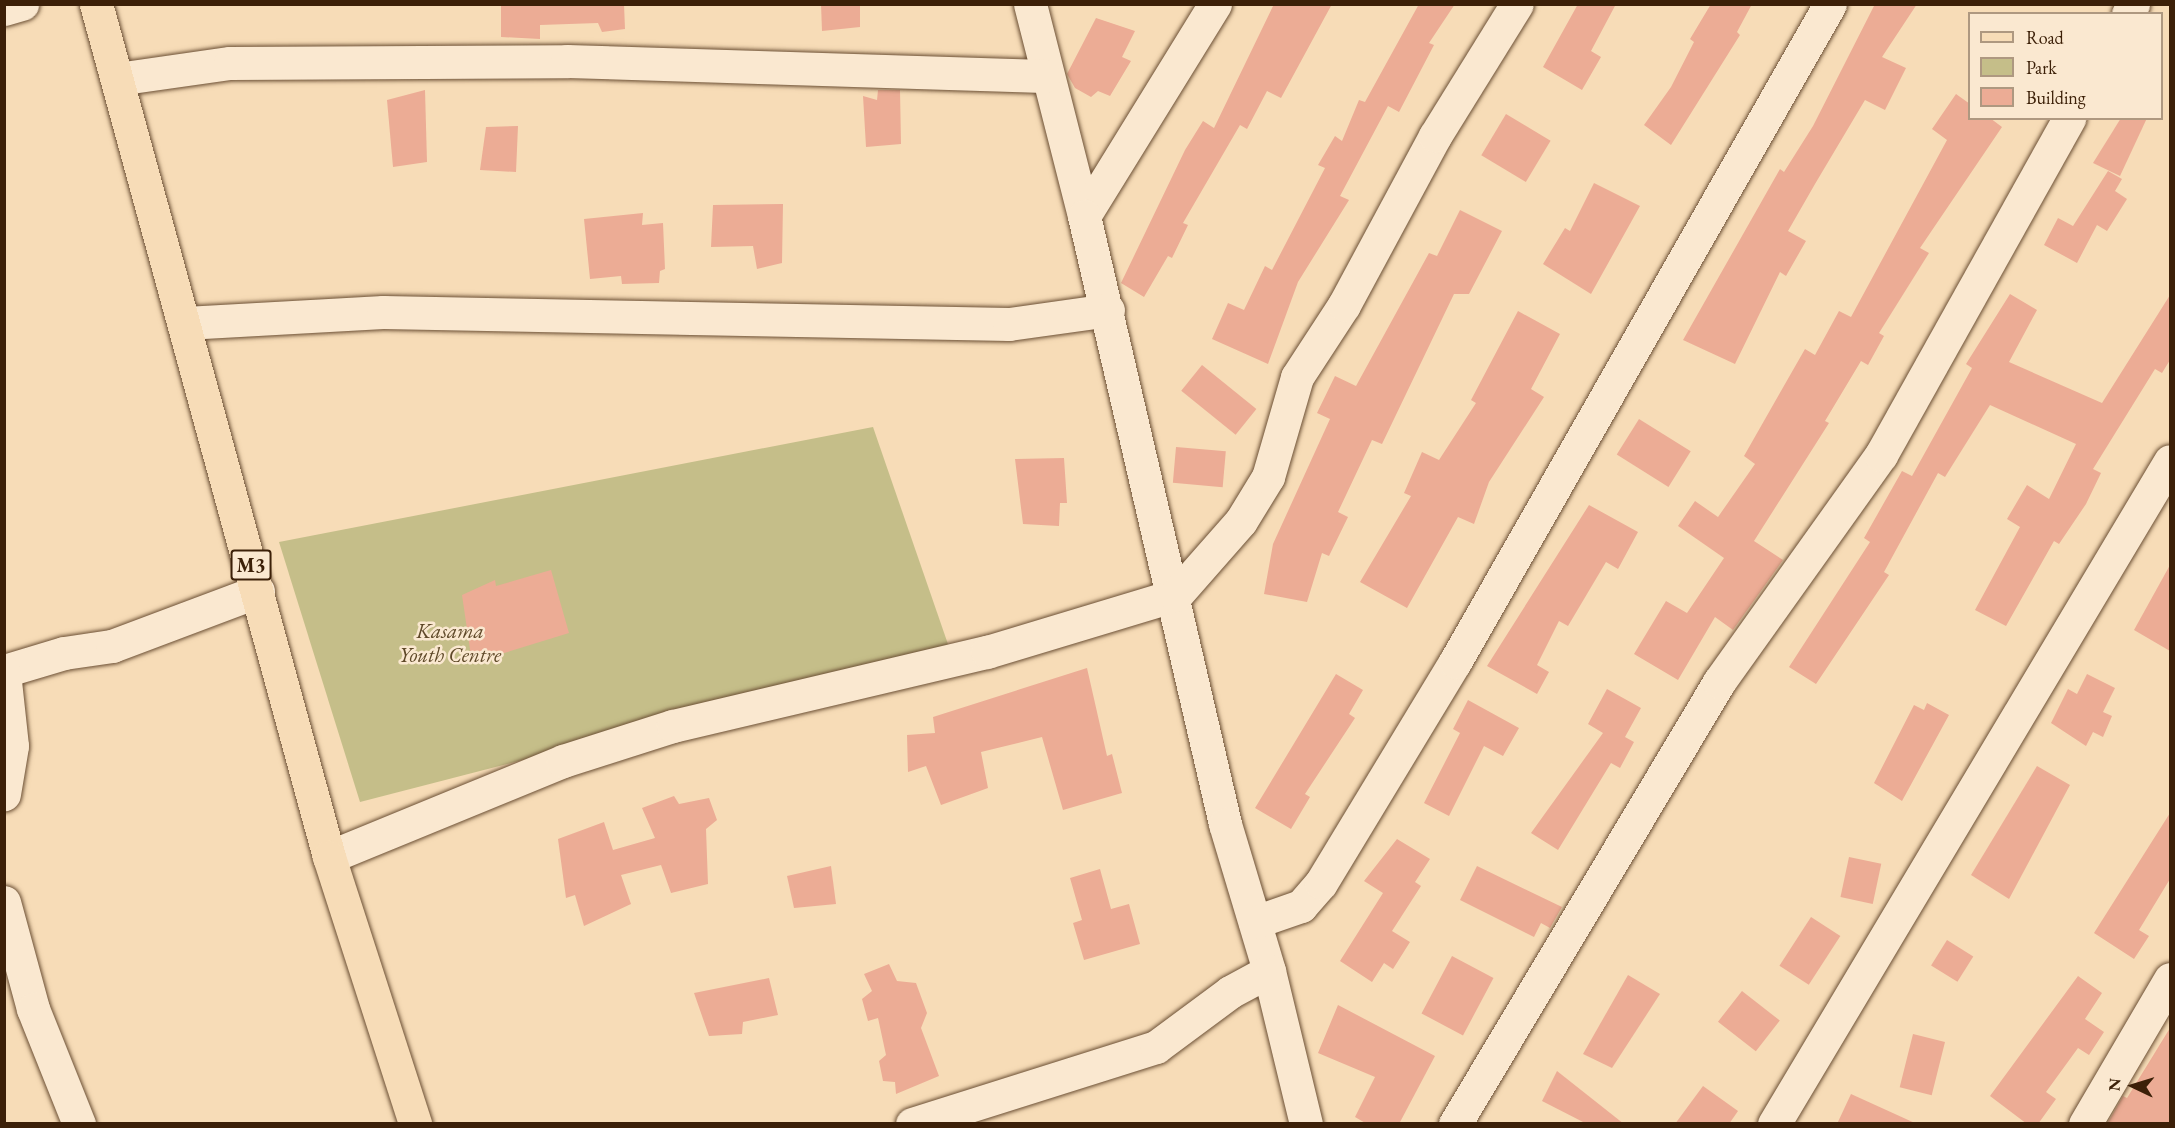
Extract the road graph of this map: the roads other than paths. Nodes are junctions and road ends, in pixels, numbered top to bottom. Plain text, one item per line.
1 (22, 4) edge
2 (96, 4) edge
3 (1030, 4) edge
4 (1215, 4) edge
5 (1517, 4) edge
6 (1830, 4) edge
7 (4, 9) edge
8 (1044, 76) junction
9 (117, 79) junction
10 (2068, 120) edge
11 (1084, 216) junction
12 (1108, 310) junction
13 (185, 323) junction
14 (2170, 460) edge
15 (258, 591) junction
16 (1176, 595) junction
17 (4, 672) edge
18 (4, 794) edge
19 (330, 857) junction
20 (4, 902) edge
21 (1255, 922) junction
22 (1269, 971) junction
23 (2170, 980) edge
24 (79, 1124) edge
25 (415, 1124) edge
26 (912, 1124) edge
27 (1306, 1124) edge
28 (1455, 1124) edge
29 (1774, 1124) edge
30 (2085, 1124) edge

1 - 7 street
2 - 9 main road, M3
3 - 8 street
4 - 11 street
5 - 16 street
6 - 21 street
8 - 9 street
8 - 11 street
9 - 13 main road, M3
10 - 28 street
11 - 12 street
12 - 13 street
12 - 16 street
13 - 15 main road, M3
14 - 29 street
15 - 17 street
15 - 19 main road, M3
16 - 19 street
16 - 21 street
17 - 18 street
19 - 25 main road, M3
20 - 24 street
21 - 22 street
22 - 26 street
22 - 27 street
23 - 30 street

